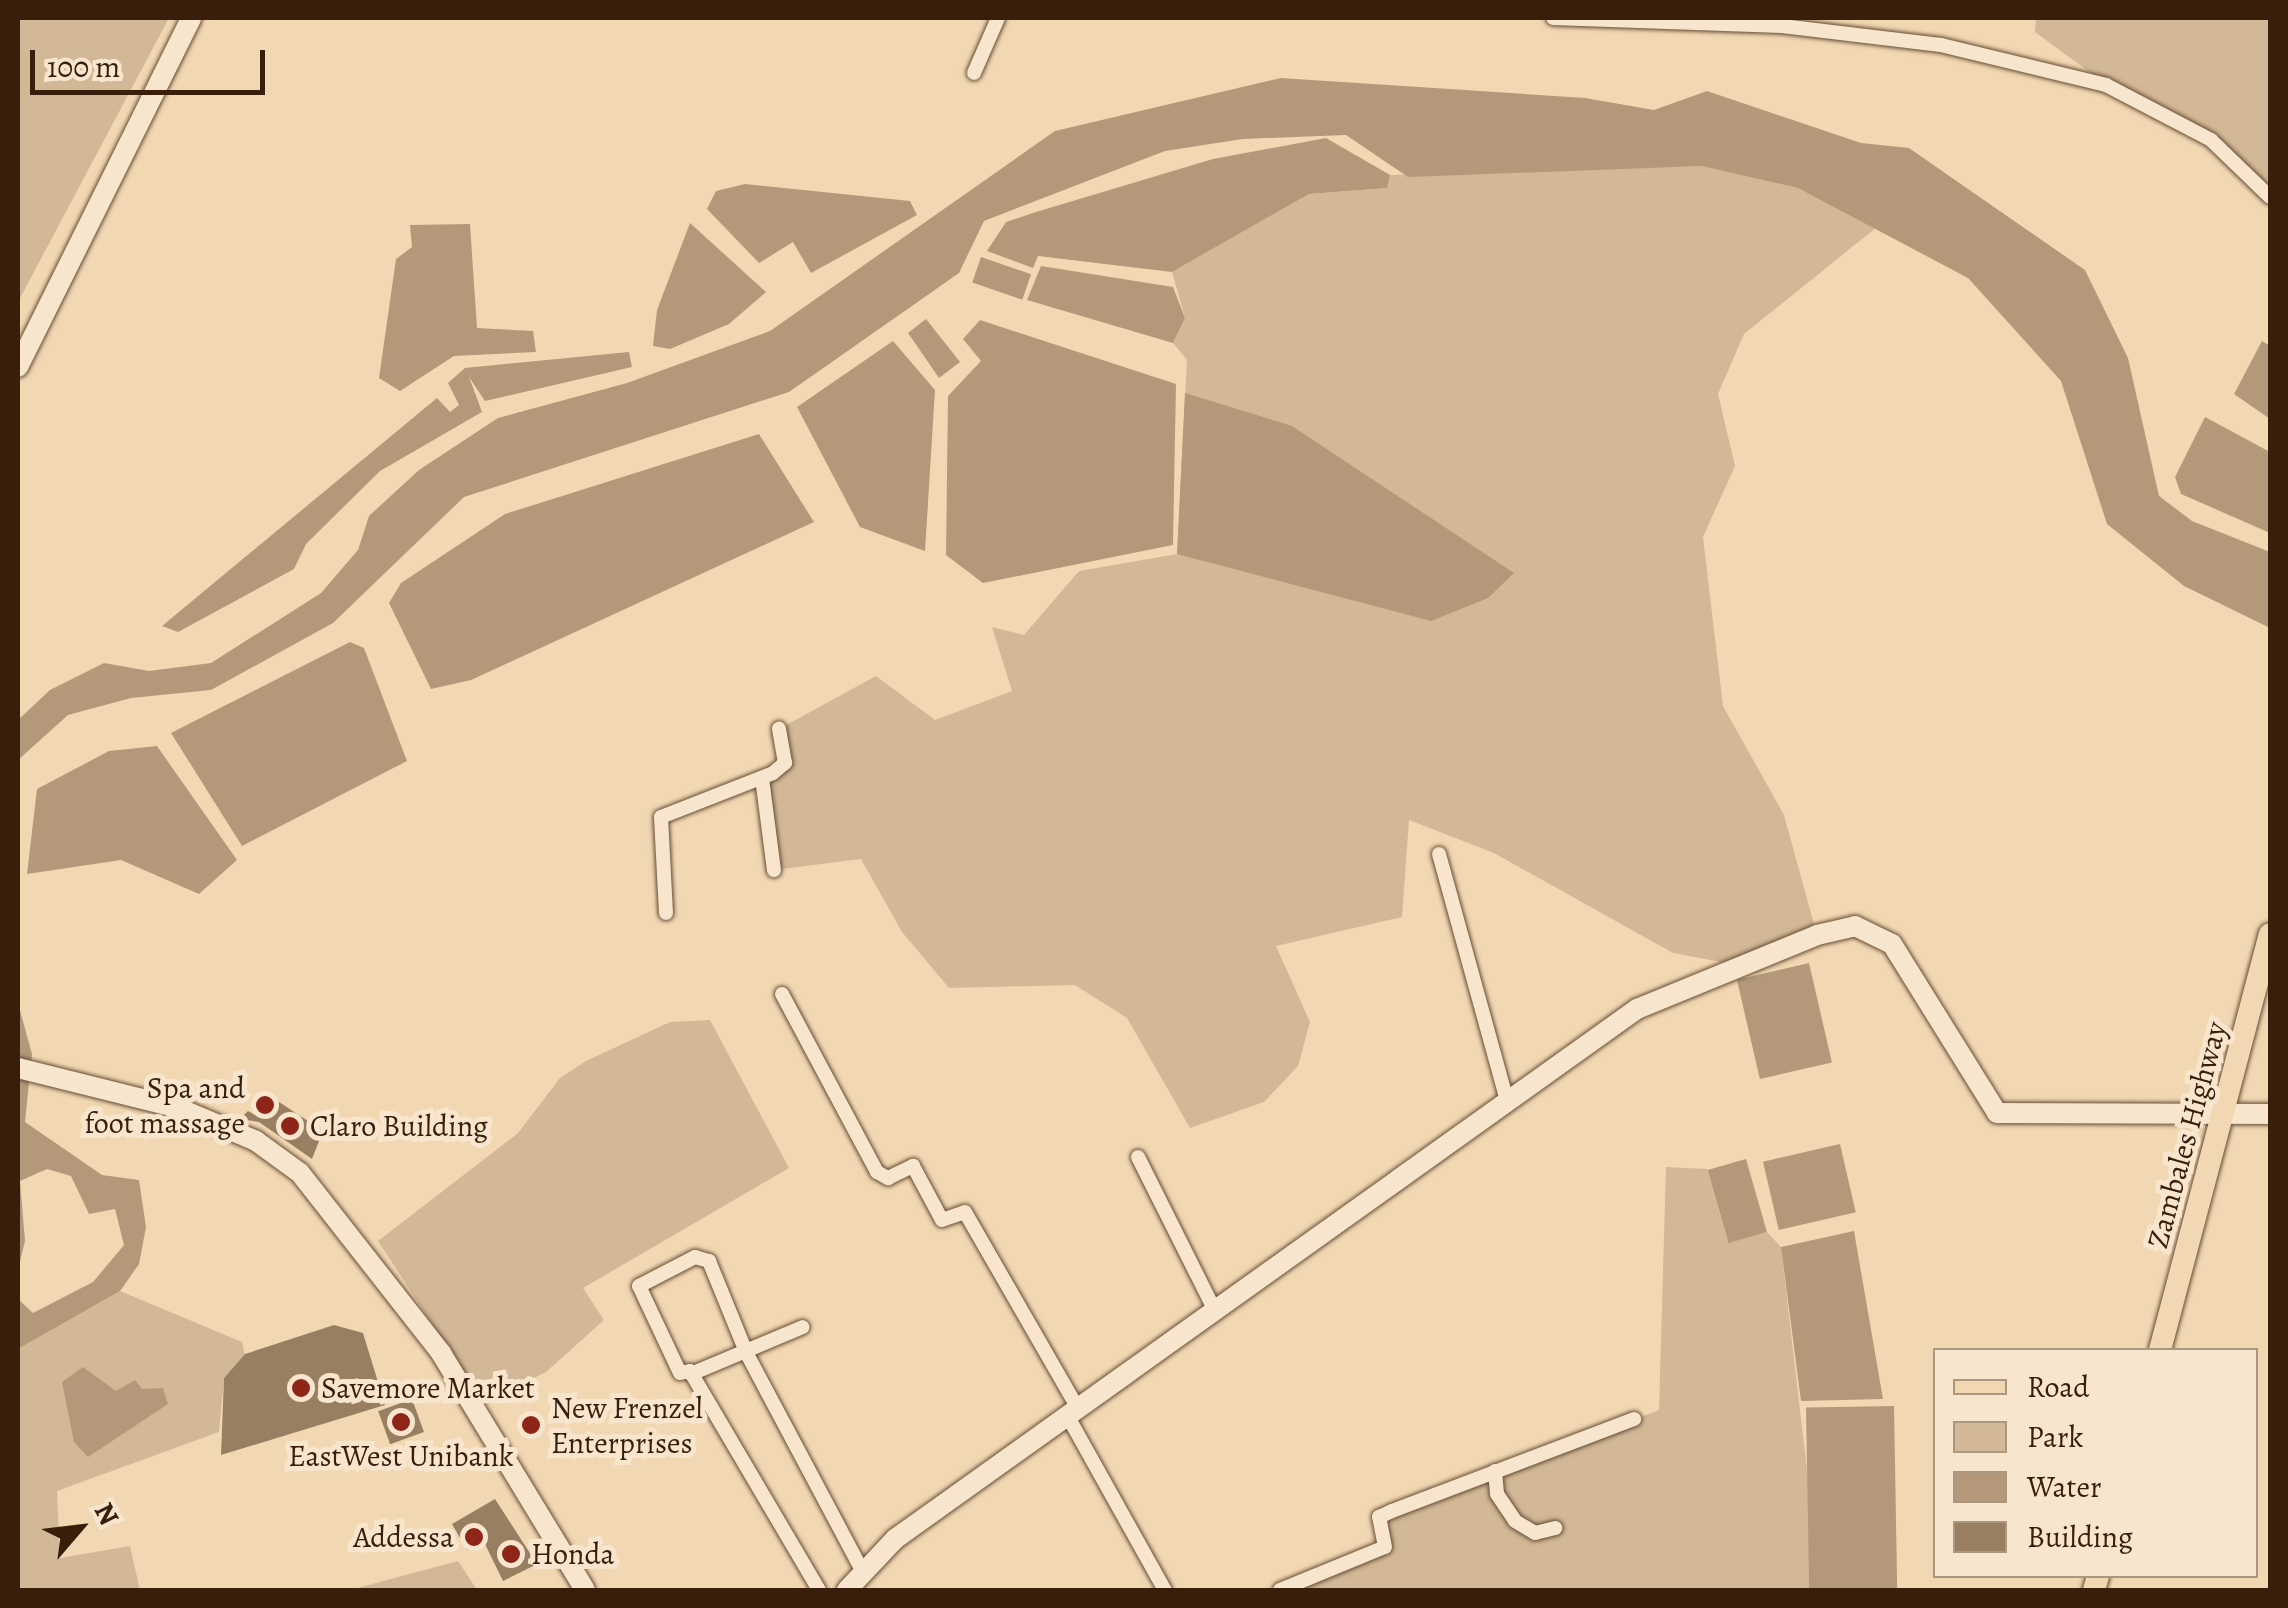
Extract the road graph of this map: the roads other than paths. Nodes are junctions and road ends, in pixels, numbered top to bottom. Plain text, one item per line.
1 (191, 18) edge
2 (998, 18) edge
3 (1553, 18) edge
4 (974, 73) dead end
5 (2270, 197) edge
6 (18, 367) edge
7 (778, 729) dead end
8 (762, 778) junction
9 (1439, 854) dead end
10 (774, 870) dead end
11 (666, 912) dead end
12 (2270, 934) edge
13 (782, 994) dead end
14 (26, 1070) edge
15 (1506, 1097) junction
16 (2228, 1111) junction
17 (2270, 1114) edge
18 (1138, 1157) dead end
19 (1216, 1310) junction
20 (802, 1328) dead end
21 (2161, 1348) edge
22 (747, 1354) junction
23 (691, 1374) junction
24 (1072, 1411) junction
25 (1634, 1419) dead end
26 (1494, 1471) junction
27 (1555, 1528) dead end
28 (864, 1572) junction
29 (585, 1590) edge
30 (818, 1590) edge
31 (847, 1590) edge
32 (1165, 1590) edge
33 (1280, 1590) edge

1 - 6 street
2 - 4 street
3 - 5 street
7 - 8 street
8 - 10 street
8 - 11 street
9 - 15 street
12 - 16 main road, Zambales Highway
13 - 24 street
14 - 29 street
15 - 16 street
15 - 19 street
16 - 17 street
16 - 21 main road, Zambales Highway
18 - 19 street
19 - 24 street
20 - 22 street
22 - 23 street
22 - 23 street
22 - 28 street
23 - 30 street
24 - 28 street
24 - 32 street
25 - 26 street
26 - 27 street
26 - 33 street
28 - 31 street

